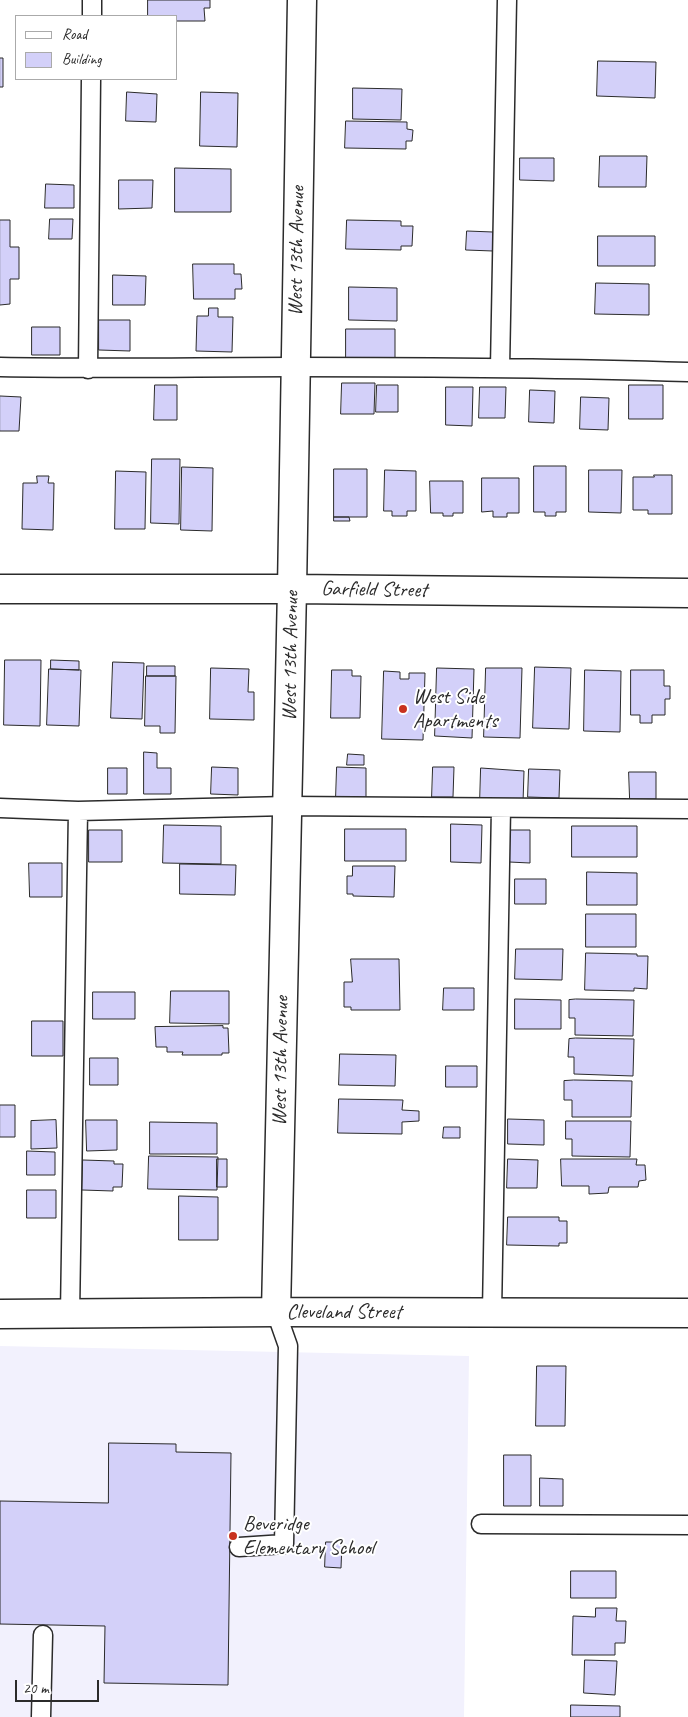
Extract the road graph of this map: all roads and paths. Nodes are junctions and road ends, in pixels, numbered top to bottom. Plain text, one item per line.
1 (92, 0) edge
2 (302, 0) edge
3 (507, 0) edge
4 (92, 15) edge
5 (91, 80) edge
6 (0, 367) edge
7 (295, 367) junction
8 (500, 368) junction
9 (88, 369) junction
10 (688, 372) edge
11 (0, 588) edge
12 (292, 589) junction
13 (688, 593) edge
14 (287, 806) junction
15 (0, 808) edge
16 (501, 808) junction
17 (688, 809) edge
18 (78, 811) junction
19 (276, 1312) junction
20 (492, 1312) junction
21 (688, 1313) edge
22 (0, 1314) edge
23 (70, 1314) junction
24 (480, 1524) dead end
25 (688, 1525) edge
26 (239, 1547) dead end
27 (43, 1635) dead end
28 (41, 1717) edge

1 - 4 lane
2 - 7 street, West 13th Avenue
3 - 8 lane
5 - 9 lane
6 - 9 lane
7 - 8 lane
7 - 9 lane
7 - 12 street, West 13th Avenue
8 - 10 lane
11 - 12 street, Garfield Street
12 - 13 street, Garfield Street
12 - 14 street, West 13th Avenue
14 - 16 lane
14 - 18 lane
14 - 19 street, West 13th Avenue
15 - 18 lane
16 - 17 lane
16 - 20 lane
18 - 23 lane
19 - 20 street, Cleveland Street
19 - 23 street, Cleveland Street
19 - 26 lane
20 - 21 street, Cleveland Street
22 - 23 street, Cleveland Street
24 - 25 lane
27 - 28 lane

